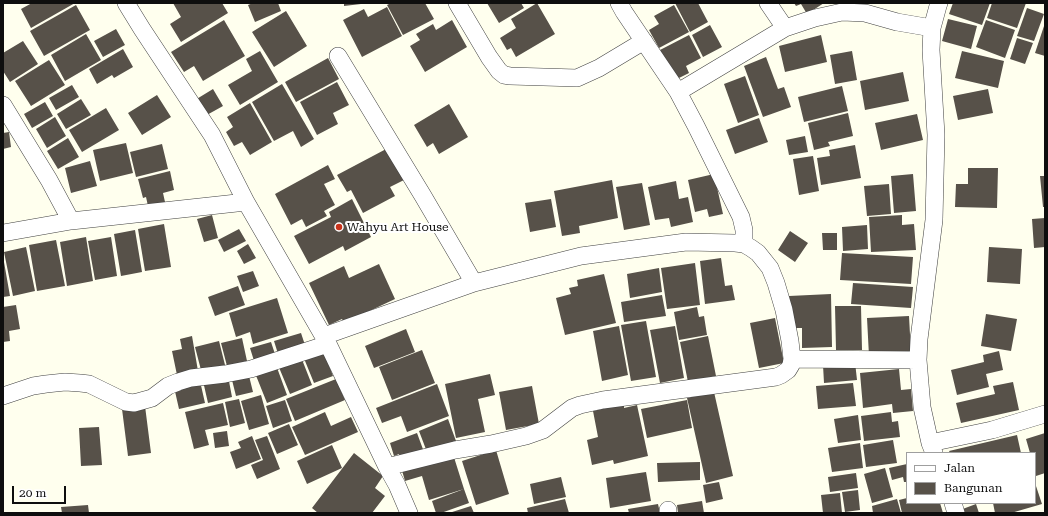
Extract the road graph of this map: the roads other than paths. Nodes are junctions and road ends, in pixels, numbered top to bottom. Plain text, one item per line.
1 (126, 3) edge
2 (457, 3) edge
3 (619, 3) edge
4 (768, 3) edge
5 (939, 3) edge
6 (785, 28) junction
7 (932, 28) junction
8 (644, 41) junction
9 (338, 56) dead end
10 (678, 92) junction
11 (3, 104) edge
12 (246, 202) junction
13 (70, 221) junction
14 (3, 232) edge
15 (744, 244) junction
16 (474, 283) junction
17 (326, 340) junction
18 (792, 360) junction
19 (918, 360) junction
20 (3, 396) edge
21 (1045, 414) edge
22 (932, 448) edge
23 (387, 467) junction
24 (409, 513) edge

1 - 12 street
2 - 8 street
3 - 8 street
4 - 6 street
5 - 7 street
6 - 7 street
6 - 10 street
7 - 19 street
8 - 10 street
9 - 16 street
10 - 15 street
11 - 13 street
12 - 13 street
12 - 17 street
13 - 14 street
15 - 16 street
15 - 18 street
16 - 17 street
17 - 20 street
17 - 23 street
18 - 19 street
18 - 23 street
19 - 22 street
21 - 22 street
23 - 24 street

